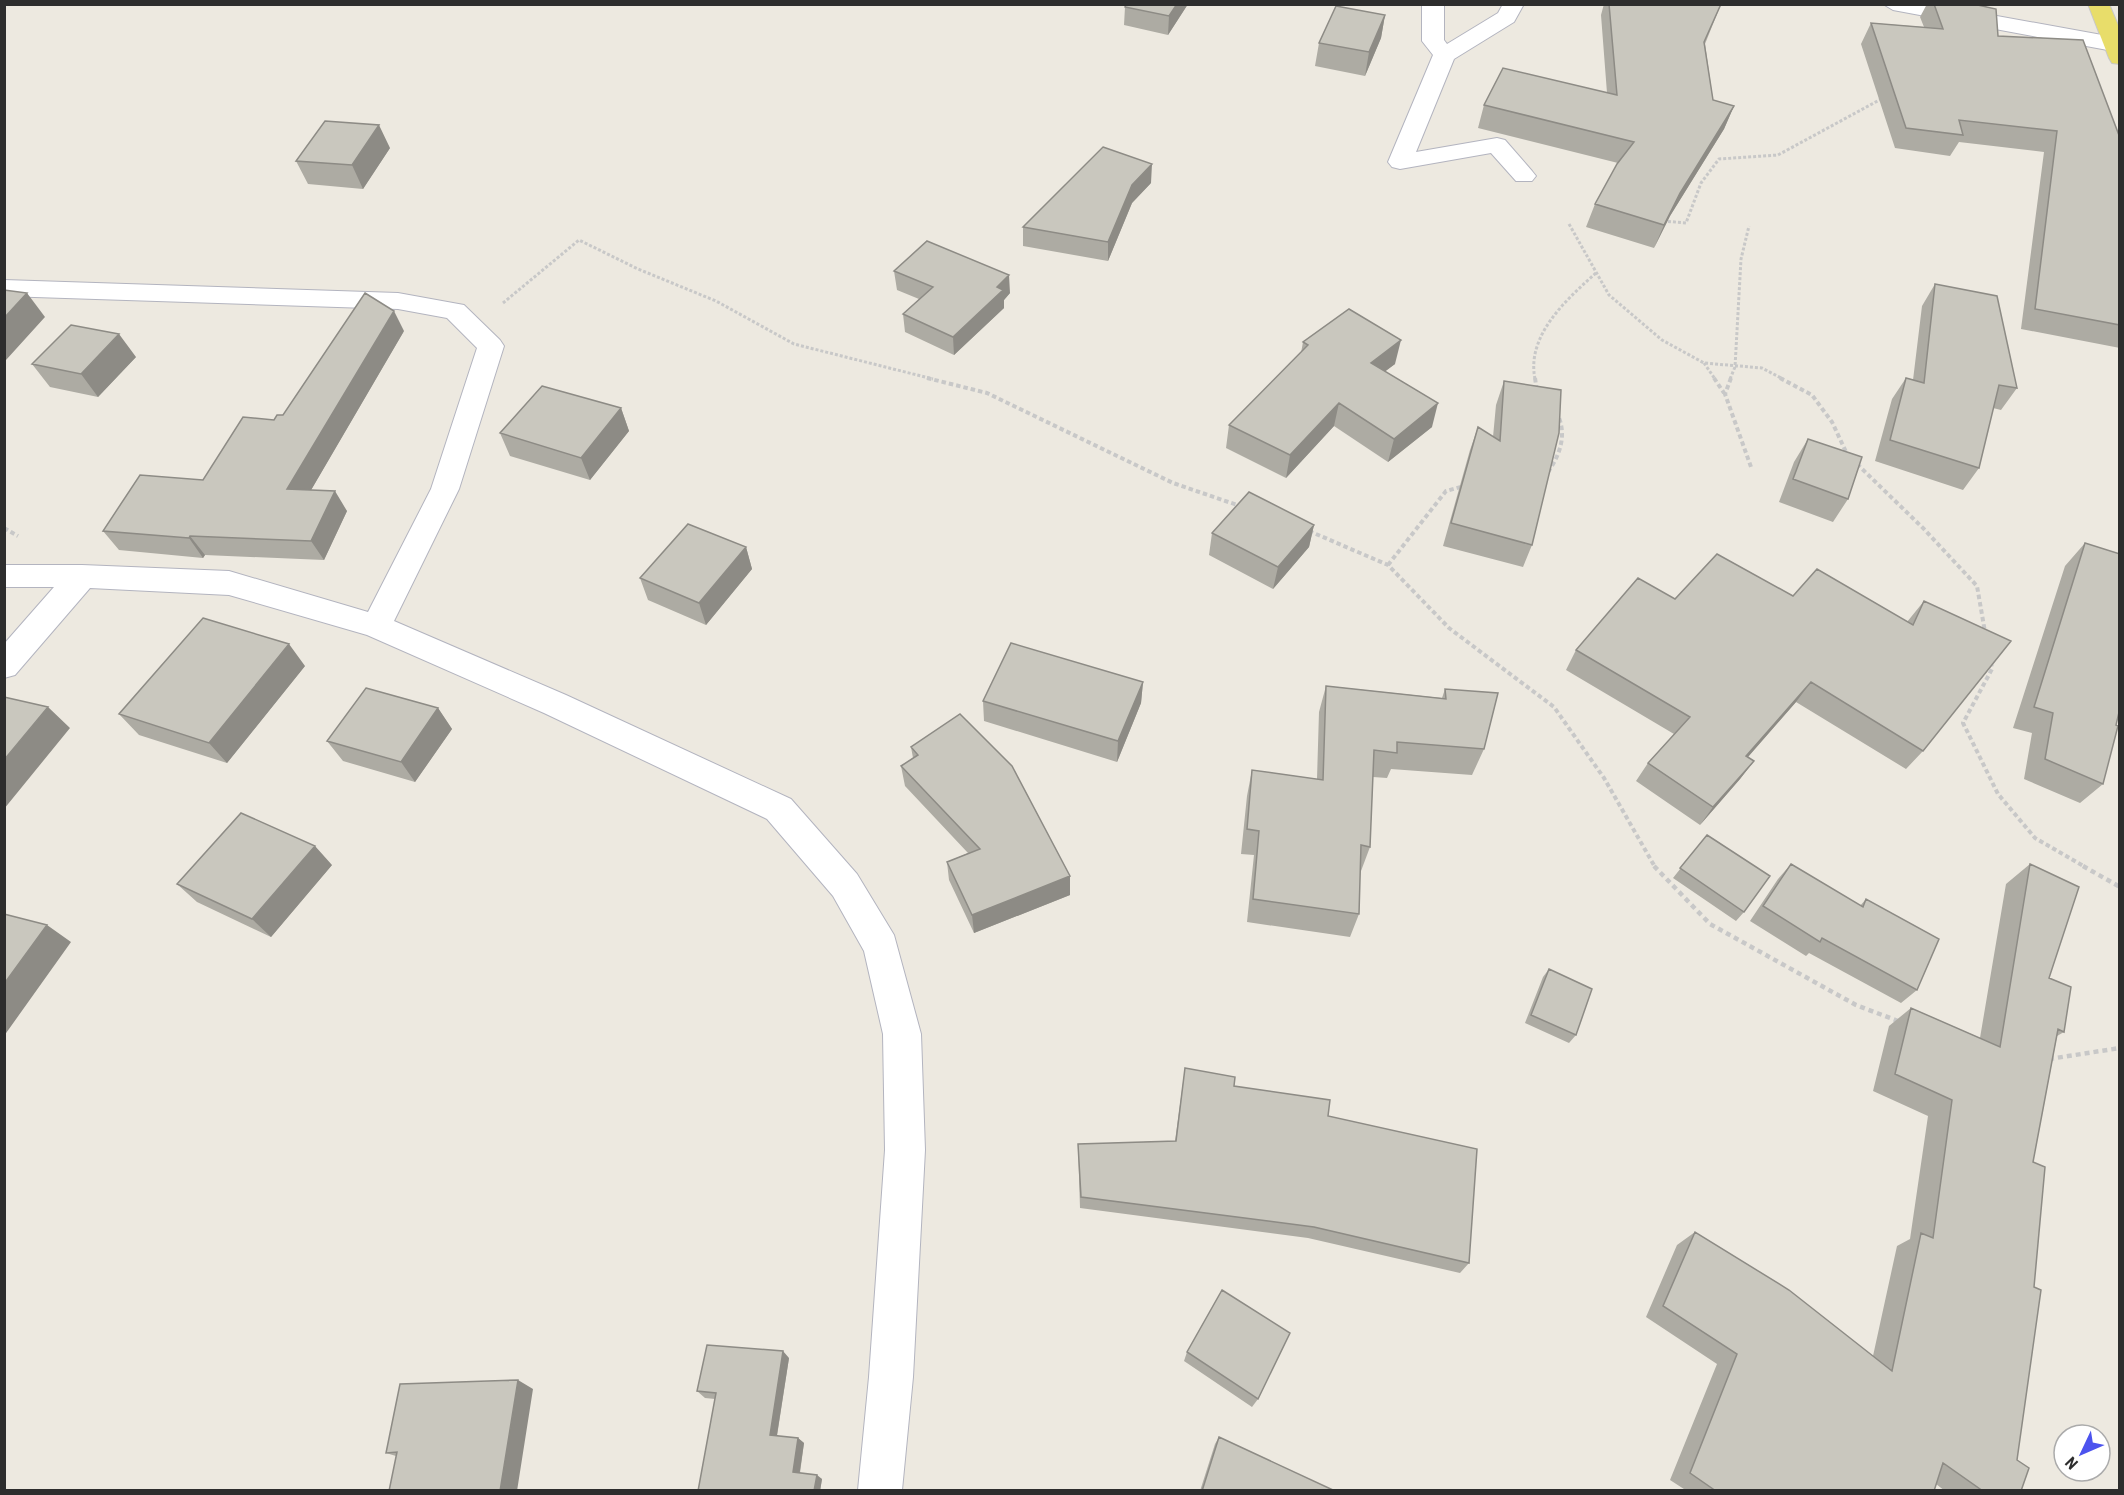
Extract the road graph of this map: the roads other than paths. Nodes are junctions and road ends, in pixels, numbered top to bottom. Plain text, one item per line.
1 (1433, 4) edge
2 (1514, 4) edge
3 (1893, 4) edge
4 (2098, 4) edge
5 (2116, 51) edge
6 (1444, 55) junction
7 (1524, 176) dead end
8 (4, 288) edge
9 (4, 576) edge
10 (82, 576) junction
11 (376, 626) junction
12 (4, 666) edge
13 (880, 1491) edge

1 - 6 street
2 - 6 street
3 - 5 street
4 - 5 main road
6 - 7 street
8 - 11 street
9 - 10 street
10 - 11 street
10 - 12 street
11 - 13 street

